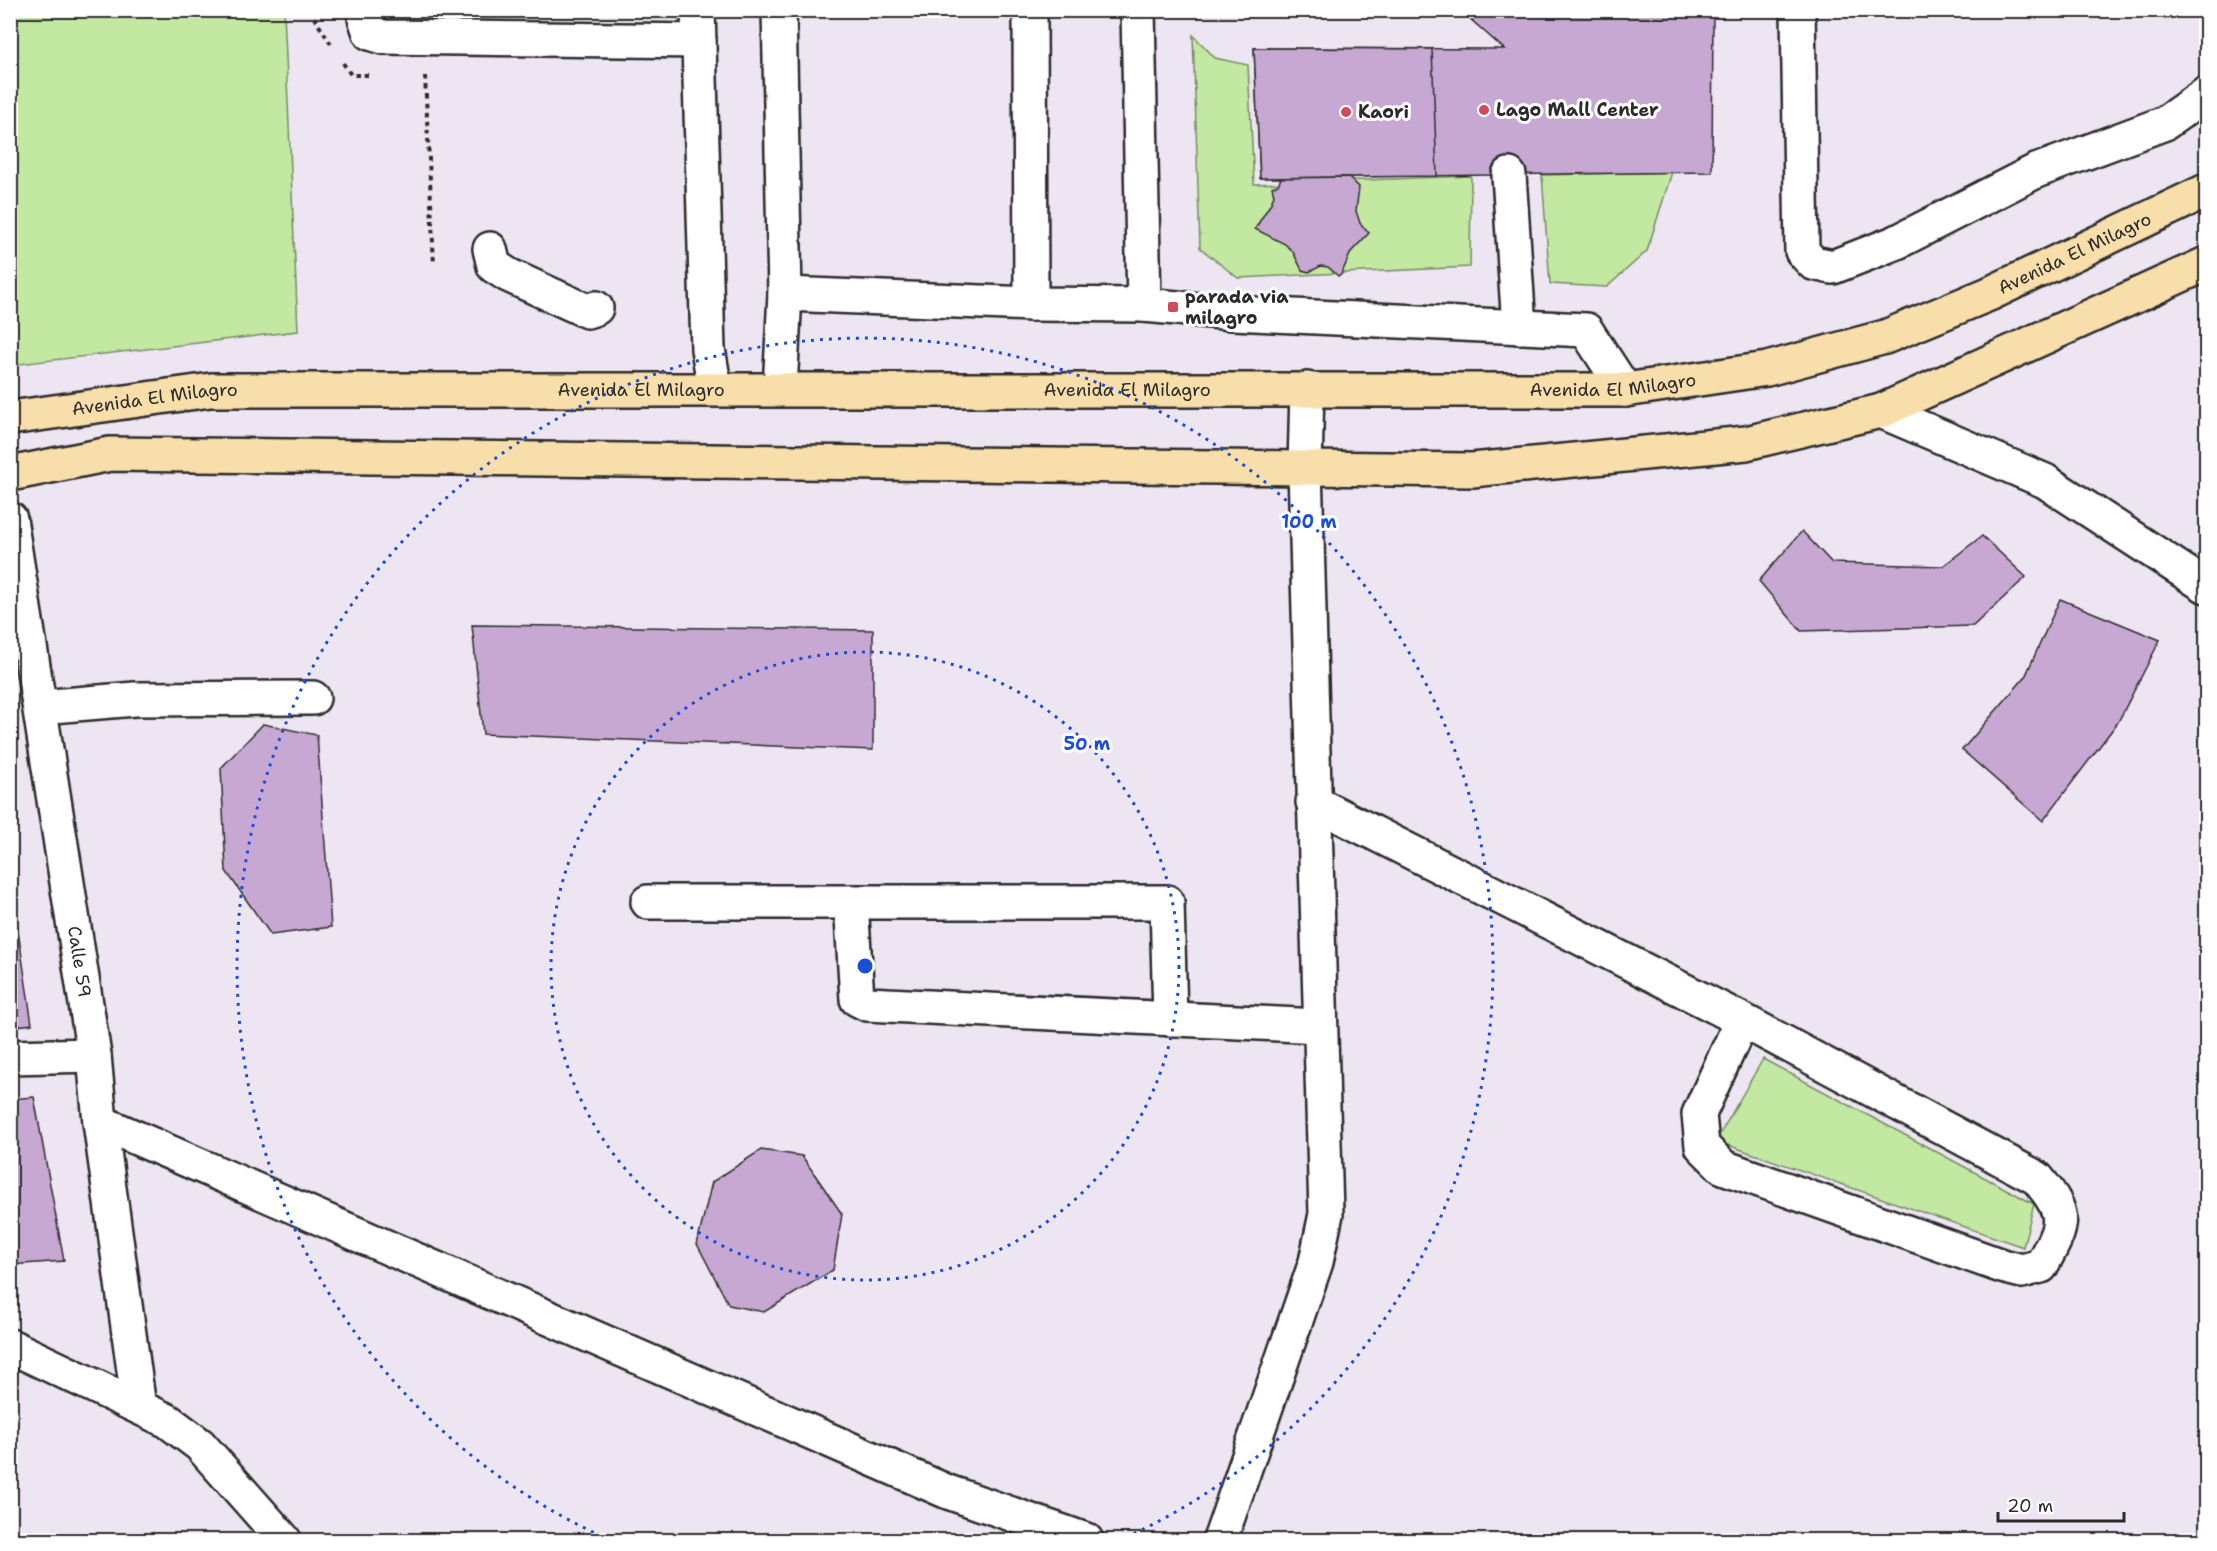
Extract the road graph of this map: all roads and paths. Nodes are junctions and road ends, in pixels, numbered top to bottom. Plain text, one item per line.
1 (309, 10) edge
2 (779, 10) edge
3 (1030, 10) edge
4 (1138, 10) edge
5 (1798, 10) edge
6 (365, 18) dead end
7 (698, 26) edge
8 (333, 47) dead end
9 (339, 57) dead end
10 (372, 75) dead end
11 (414, 75) dead end
12 (2206, 94) edge
13 (1509, 175) dead end
14 (2206, 191) edge
15 (490, 249) dead end
16 (434, 264) dead end
17 (2206, 264) edge
18 (784, 294) junction
19 (1032, 304) junction
20 (1144, 305) junction
21 (596, 308) dead end
22 (1519, 327) junction
23 (715, 389) junction
24 (780, 389) junction
25 (1307, 389) junction
26 (1625, 390) junction
27 (1881, 411) junction
28 (10, 418) edge
29 (1305, 468) junction
30 (10, 474) edge
31 (10, 519) edge
32 (2206, 586) edge
33 (313, 698) dead end
34 (40, 706) junction
35 (1313, 802) junction
36 (648, 902) dead end
37 (851, 902) junction
38 (1170, 1019) junction
39 (1742, 1020) junction
40 (1320, 1026) junction
41 (94, 1055) junction
42 (10, 1057) edge
43 (100, 1122) junction
44 (10, 1346) edge
45 (139, 1407) junction
46 (284, 1540) edge
47 (1086, 1540) edge
48 (1220, 1540) edge

1 - 8 path
2 - 18 street
3 - 19 street
4 - 20 street
5 - 12 street
6 - 7 street
7 - 23 street
9 - 10 path
11 - 16 path
13 - 22 street
14 - 26 main road, Avenida El Milagro
15 - 21 street
17 - 27 main road
18 - 19 street
18 - 24 street
19 - 20 street
20 - 22 street
22 - 26 street
23 - 24 main road, Avenida El Milagro
23 - 28 main road, Avenida El Milagro
24 - 25 main road, Avenida El Milagro
25 - 26 main road, Avenida El Milagro
25 - 29 street
27 - 29 main road
27 - 32 street
29 - 30 main road
29 - 35 street
31 - 34 street, Calle 59
33 - 34 street
34 - 41 street, Calle 59
35 - 39 street
35 - 40 street
36 - 37 street
37 - 38 street
37 - 38 street
38 - 40 street
39 - 39 street
40 - 48 street
41 - 42 street
41 - 43 street, Calle 59
43 - 45 street, Calle 59
43 - 47 street
44 - 45 street
45 - 46 street

